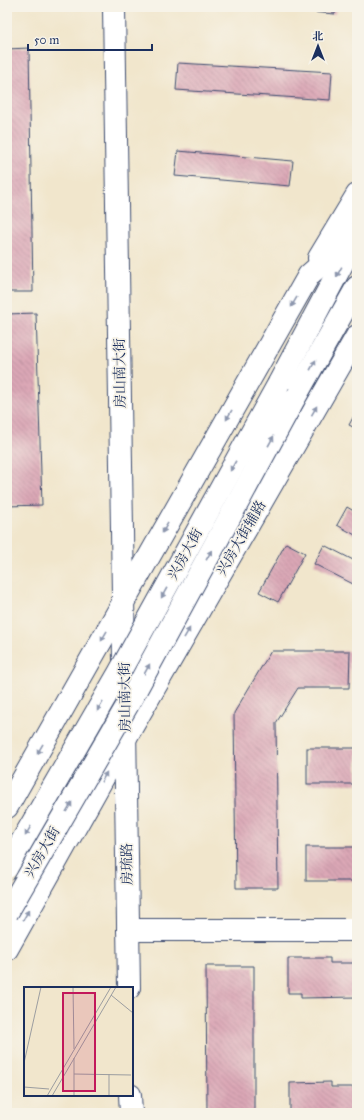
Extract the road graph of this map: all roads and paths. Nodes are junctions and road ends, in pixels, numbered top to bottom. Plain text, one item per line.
1 (114, 7) edge
2 (357, 195) edge
3 (357, 233) edge
4 (357, 238) edge
5 (309, 275) junction
6 (357, 287) edge
7 (357, 336) edge
8 (123, 602) junction
9 (125, 739) junction
10 (7, 807) edge
11 (7, 867) edge
12 (7, 913) edge
13 (128, 930) junction
14 (357, 930) edge
15 (7, 949) edge
16 (129, 987) edge
17 (130, 1096) edge
18 (131, 1113) edge

1 - 8 main road, 房山南大街
2 - 5 main road
3 - 5 main road
4 -> 11 main road, 兴房大街, bridge
5 -> 8 main road
12 -> 6 main road, 兴房大街, bridge
9 -> 7 main road, 兴房大街辅路
8 - 9 main road, 房山南大街
8 -> 10 main road
9 - 13 main road, 房琉路
15 -> 9 main road, 兴房大街
13 - 14 main road
13 - 16 main road, 房琉路
17 - 18 main road

